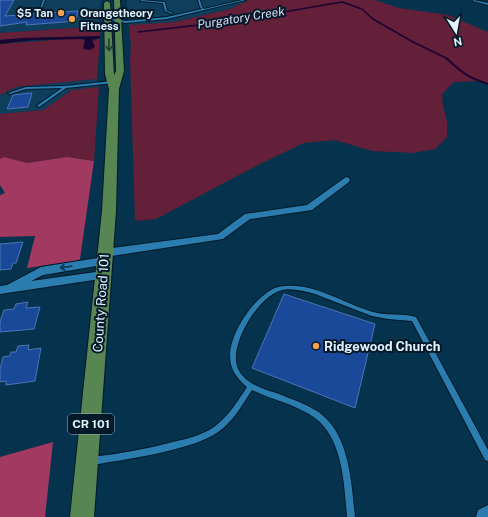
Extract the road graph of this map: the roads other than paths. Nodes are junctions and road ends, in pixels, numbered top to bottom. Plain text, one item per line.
1 (44, 0) edge
2 (107, 0) edge
3 (117, 0) edge
4 (199, 0) edge
5 (245, 0) edge
6 (476, 0) edge
7 (141, 1) dead end
8 (488, 4) edge
9 (203, 9) junction
10 (40, 11) dead end
11 (172, 13) dead end
12 (108, 19) junction
13 (119, 21) junction
14 (114, 84) junction
15 (65, 86) junction
16 (10, 93) dead end
17 (39, 106) dead end
18 (346, 180) dead end
19 (104, 263) junction
20 (3, 290) edge
21 (251, 386) junction
22 (488, 457) edge
23 (88, 462) junction
24 (488, 514) edge
25 (82, 517) edge
26 (351, 517) edge
27 (485, 517) edge

1 - 10 lane
2 - 12 main road, County Road 101 / CR 101
3 - 13 main road, County Road 101 / CR 101
4 - 9 lane
5 - 9 lane
6 - 8 street
7 - 11 lane
9 - 13 lane
12 - 13 lane
12 -> 14 main road, County Road 101 / CR 101
13 - 14 main road, County Road 101 / CR 101
14 - 15 lane
14 - 19 main road, County Road 101 / CR 101
15 - 16 lane
15 - 17 lane
18 - 19 street
19 - 20 street
19 - 23 main road, County Road 101 / CR 101
21 - 22 lane
21 - 23 lane
21 - 26 lane
23 - 25 main road, County Road 101 / CR 101
24 - 27 street

